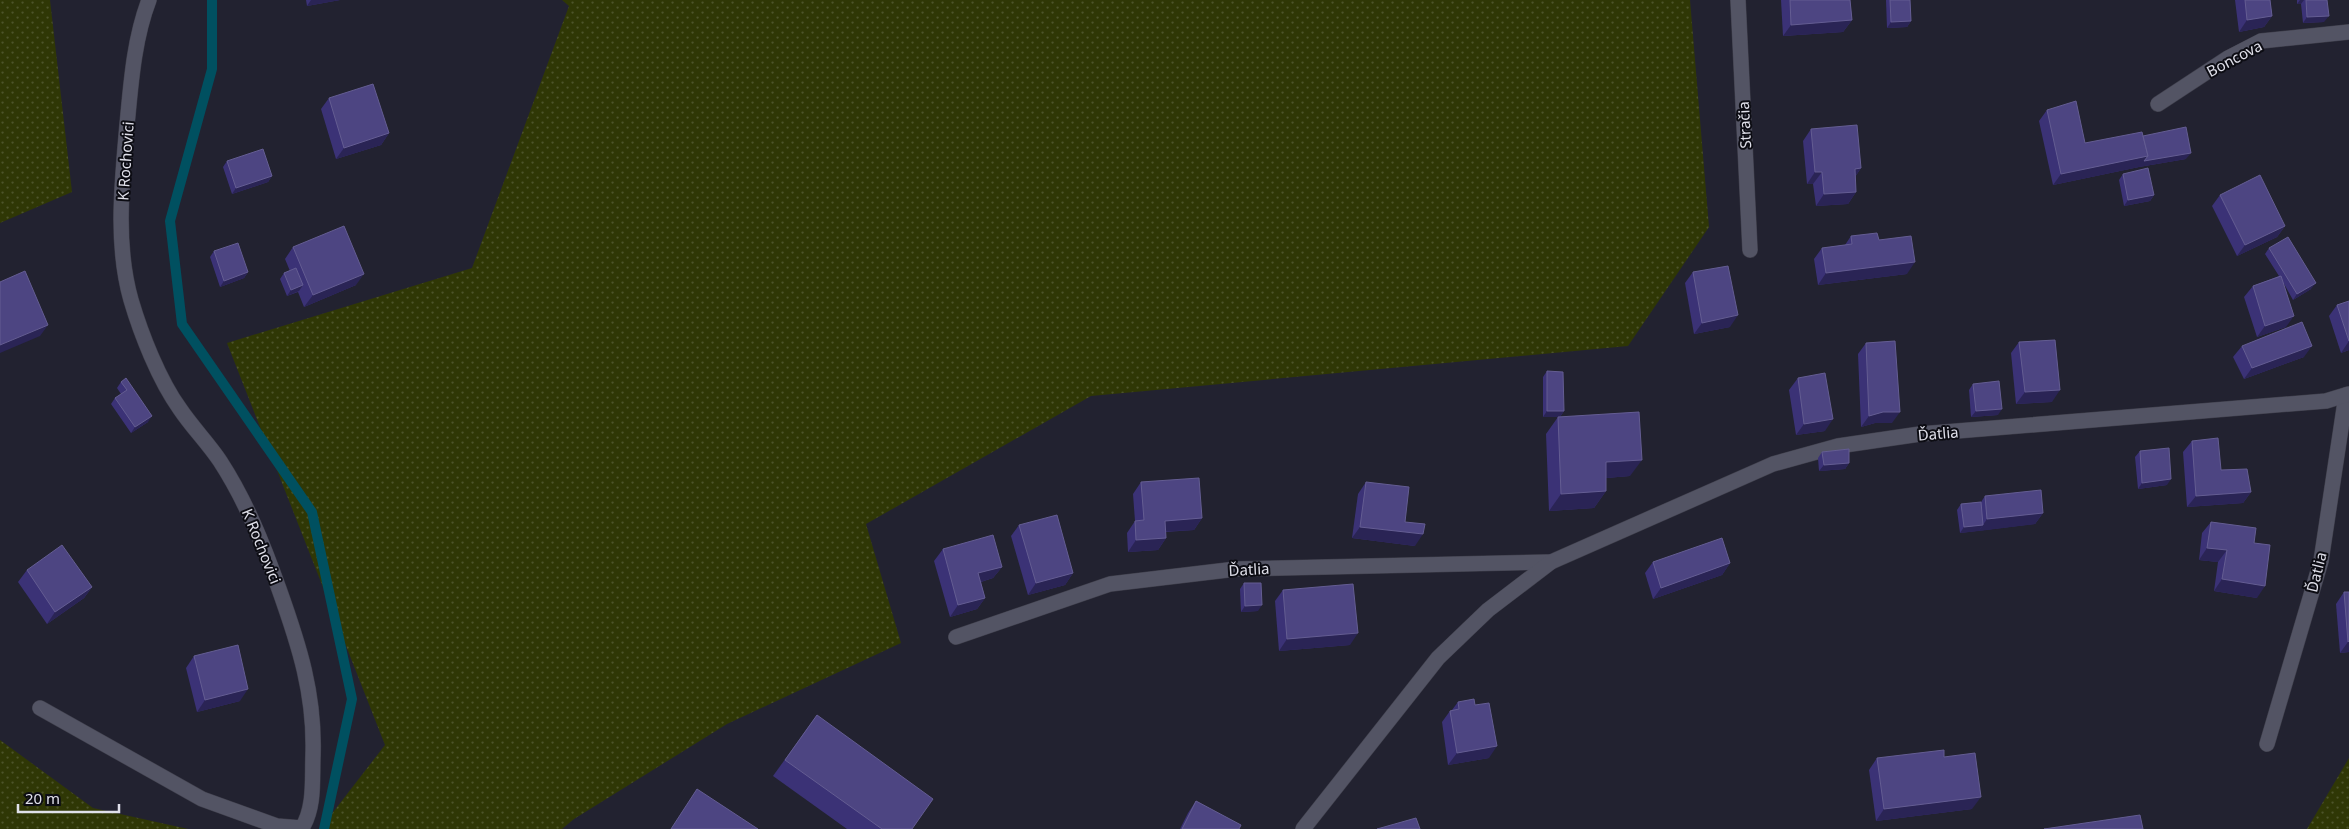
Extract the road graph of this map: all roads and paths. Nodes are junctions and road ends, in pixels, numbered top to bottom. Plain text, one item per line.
1 (149, 0) edge
2 (1738, 0) edge
3 (2349, 32) edge
4 (2158, 104) dead end
5 (1750, 250) dead end
6 (2348, 395) edge
7 (1551, 562) junction
8 (956, 637) dead end
9 (40, 708) dead end
10 (2267, 744) dead end
11 (1303, 829) edge

1 - 9 street, K Rochovici
2 - 5 street, Stračia
3 - 4 street, Boncova
6 - 7 street, Ďatlia
6 - 10 street, Ďatlia
7 - 8 street, Ďatlia
7 - 11 street, Ďatlia

